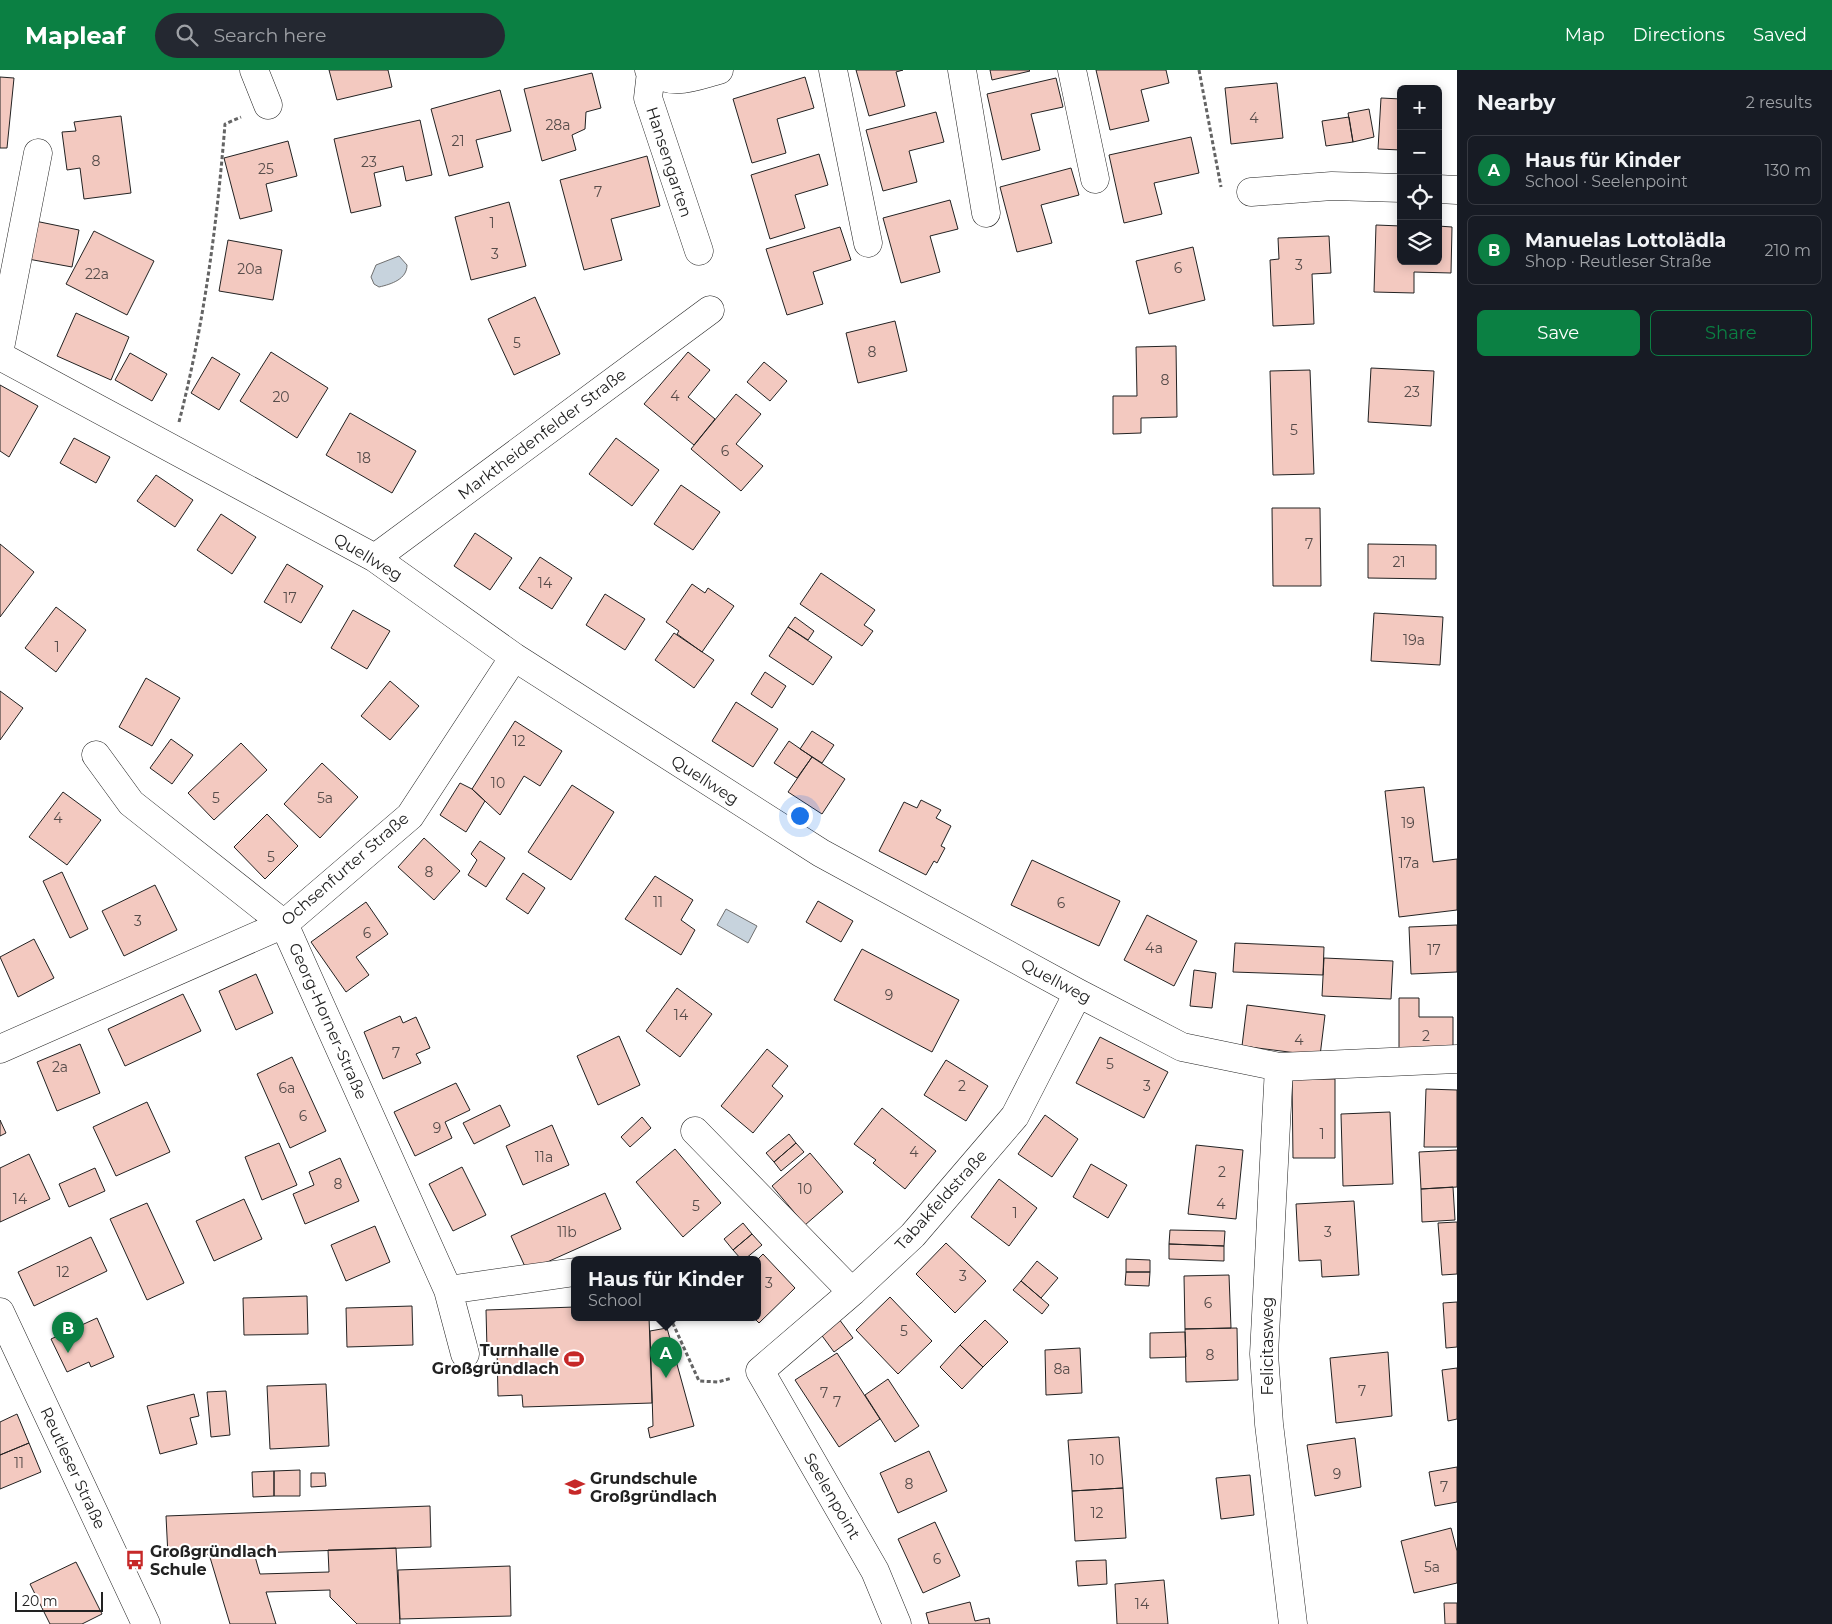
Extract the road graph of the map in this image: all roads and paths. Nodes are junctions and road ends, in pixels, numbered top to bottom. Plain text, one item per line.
1 (254, 70) edge
2 (719, 70) edge
3 (833, 70) edge
4 (962, 70) edge
5 (1072, 70) edge
6 (1199, 70) edge
7 (650, 71) edge
8 (268, 105) joint
9 (38, 153) dead end
10 (1095, 179) dead end
11 (1397, 188) edge
12 (1442, 189) edge
13 (1457, 190) edge
14 (1251, 192) joint
15 (986, 212) dead end
16 (868, 243) dead end
17 (699, 250) dead end
18 (710, 310) dead end
19 (0, 348) edge
20 (0, 356) edge
21 (172, 449) junction
22 (375, 558) junction
23 (514, 657) junction
24 (96, 755) dead end
25 (284, 924) junction
26 (1078, 993) junction
27 (0, 1049) edge
28 (1457, 1059) edge
29 (1279, 1067) junction
30 (695, 1131) dead end
31 (571, 1273) edge
32 (448, 1290) junction
33 (852, 1292) junction
34 (0, 1312) edge
35 (672, 1321) edge
36 (465, 1354) dead end
37 (760, 1371) junction
38 (146, 1624) edge
39 (897, 1624) edge
40 (1293, 1624) edge

1 - 8 street
2 - 7 street, Hansengarten
3 - 16 street
4 - 15 street
5 - 10 street
6 - 14 path
7 - 17 street, Hansengarten
8 - 21 path
9 - 19 street
11 - 14 street
12 - 13 street
18 - 22 street, Marktheidenfelder Straße
20 - 21 street, Quellweg
21 - 22 street, Quellweg
22 - 23 street, Quellweg
23 - 25 street, Ochsenfurter Straße
23 - 26 street, Quellweg
24 - 25 street, Georg-Horner-Straße
25 - 27 street, Ochsenfurter Straße
25 - 32 street, Georg-Horner-Straße
26 - 29 street, Quellweg
26 - 33 street, Tabakfeldstraße
28 - 29 street, Quellweg
29 - 40 street, Felicitasweg
30 - 33 street
31 - 32 street
32 - 36 street, Georg-Horner-Straße
33 - 37 street, Tabakfeldstraße
34 - 38 street, Reutleser Straße
35 - 37 path
37 - 39 street, Seelenpoint

